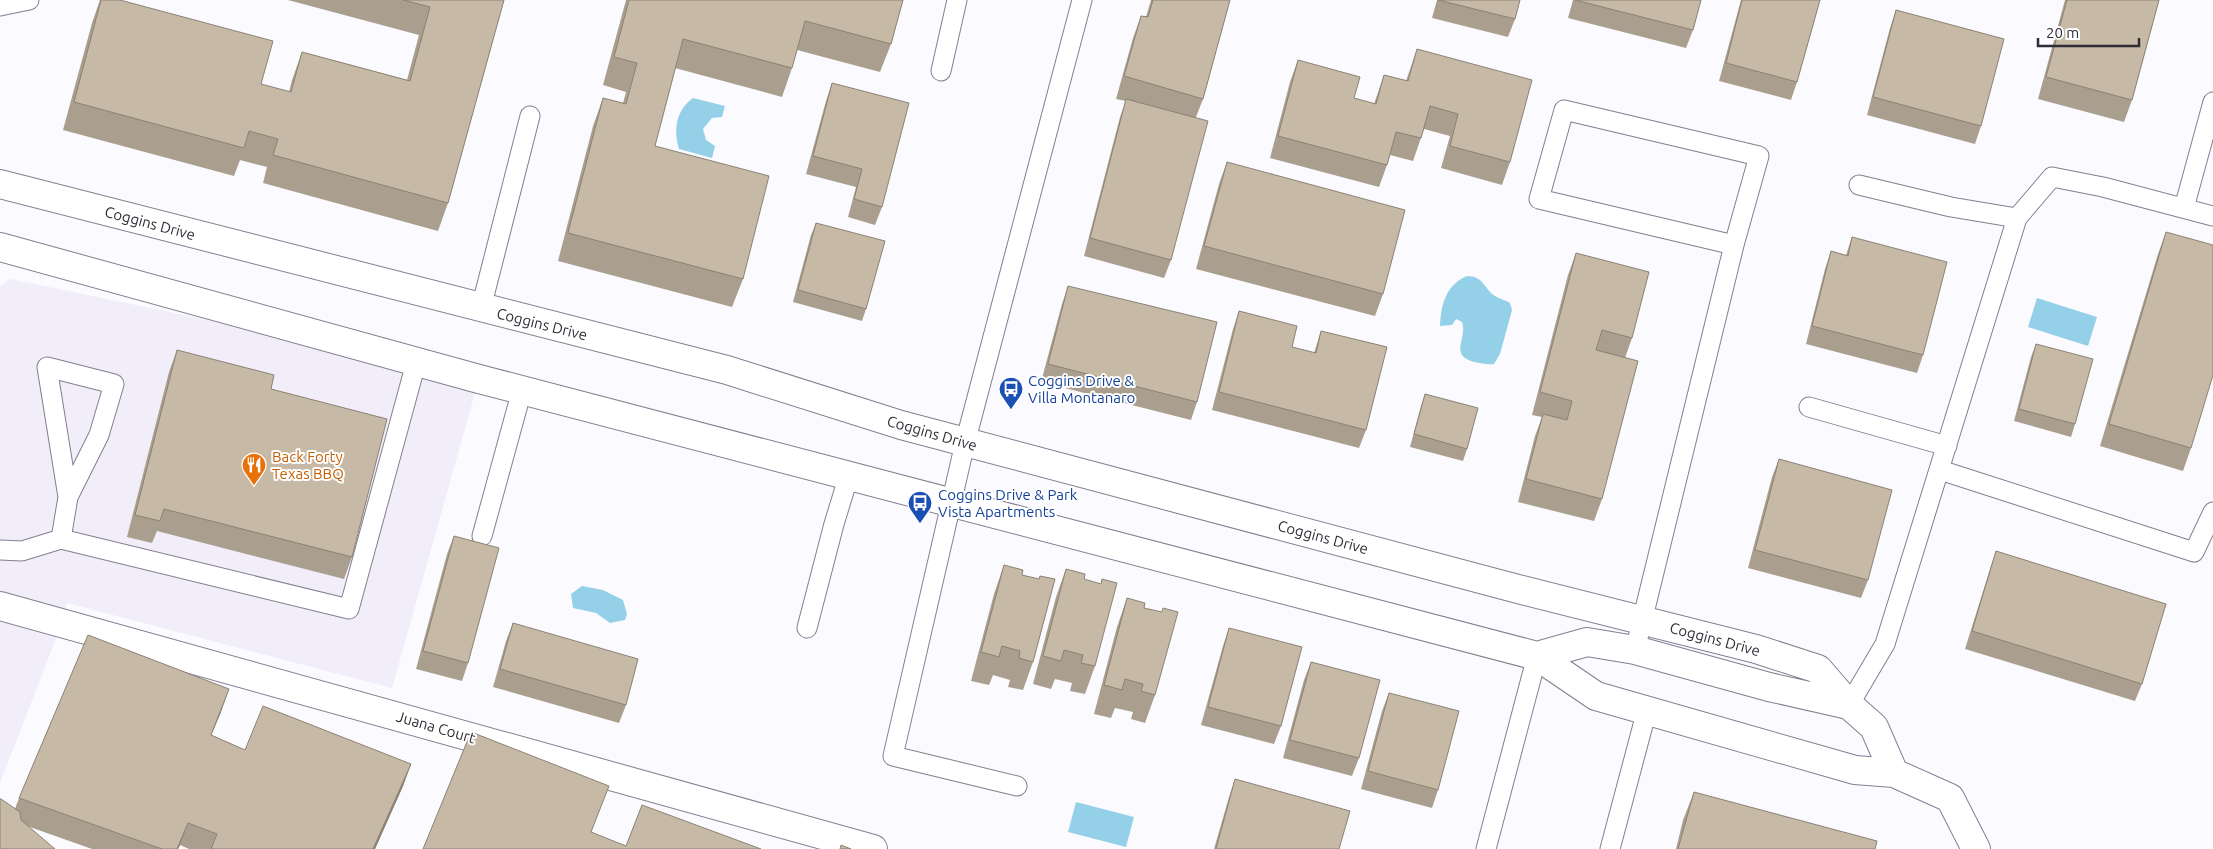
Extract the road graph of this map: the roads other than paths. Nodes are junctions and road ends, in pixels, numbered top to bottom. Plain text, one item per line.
1 (29, 0) edge
2 (957, 0) edge
3 (1082, 0) edge
4 (0, 6) edge
5 (941, 71) dead end
6 (2213, 102) edge
7 (530, 116) dead end
8 (0, 184) edge
9 (1859, 185) dead end
10 (2184, 208) junction
11 (2213, 216) edge
12 (2017, 218) junction
13 (1734, 244) junction
14 (0, 247) edge
15 (480, 308) junction
16 (416, 362) junction
17 (522, 390) junction
18 (1809, 407) dead end
19 (965, 442) junction
20 (1948, 446) junction
21 (1940, 470) junction
22 (849, 475) junction
23 (68, 497) junction
24 (952, 502) junction
25 (2213, 512) edge
26 (482, 536) dead end
27 (61, 539) junction
28 (0, 550) edge
29 (0, 606) edge
30 (1643, 620) junction
31 (807, 628) dead end
32 (1635, 650) junction
33 (1537, 656) junction
34 (1849, 704) junction
35 (1647, 710) junction
36 (1894, 773) junction
37 (1017, 786) dead end
38 (873, 849) edge
39 (1486, 849) edge
40 (1610, 849) edge
41 (1976, 849) edge

1 - 4 lane
2 - 5 lane
3 - 19 lane
6 - 10 lane
7 - 15 lane
8 - 15 street, Coggins Drive
9 - 12 lane
10 - 11 lane
10 - 12 lane
12 - 20 lane
13 - 13 lane
13 - 30 lane
14 - 16 street
15 - 19 street, Coggins Drive
16 - 17 street
16 - 27 lane
17 - 22 street
17 - 26 lane
18 - 20 lane
19 - 24 lane
19 - 30 street, Coggins Drive
20 - 21 lane
21 - 25 lane
21 - 34 lane
22 - 24 street
22 - 31 lane
23 - 23 lane
23 - 27 lane
24 - 33 street
24 - 37 lane
27 - 28 lane
29 - 38 street, Juana Court
30 - 32 lane
30 - 34 street, Coggins Drive
32 - 33 street
32 - 34 street
33 - 35 street
33 - 39 lane
34 - 36 street, Coggins Drive
35 - 36 street
35 - 40 lane
36 - 41 street

